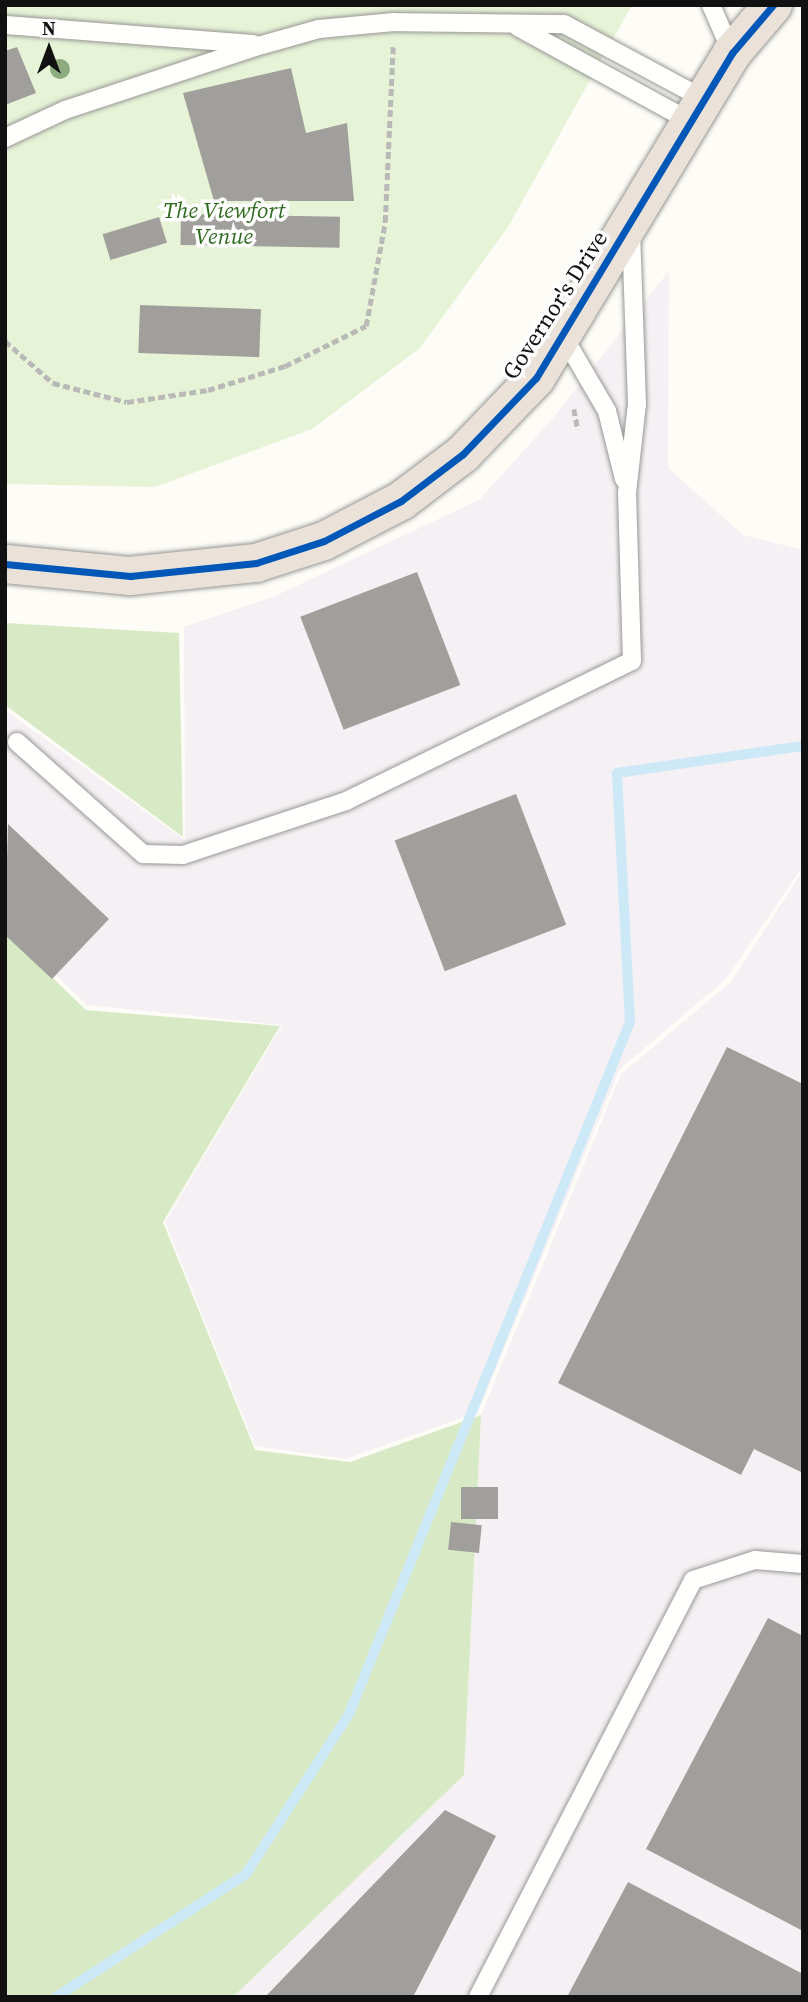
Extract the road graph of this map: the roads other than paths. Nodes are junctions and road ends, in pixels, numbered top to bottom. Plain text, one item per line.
1 (711, 5) edge
2 (773, 5) edge
3 (5, 25) edge
4 (515, 26) junction
5 (262, 45) junction
6 (732, 53) junction
7 (697, 110) junction
8 (5, 138) edge
9 (631, 223) junction
10 (562, 334) junction
11 (627, 493) junction
12 (5, 564) edge
13 (17, 742) dead end
14 (803, 1564) edge
15 (478, 1997) edge

1 - 6 lane
2 - 6 highway, Governor's Drive
3 - 5 lane
4 - 5 lane
4 - 7 lane
4 - 7 lane
5 - 8 lane
6 - 7 highway, Governor's Drive
7 - 9 highway, Governor's Drive
9 - 10 highway, Governor's Drive
9 - 11 lane
10 - 11 lane
10 - 12 highway, Governor's Drive
11 - 13 lane
14 - 15 lane

